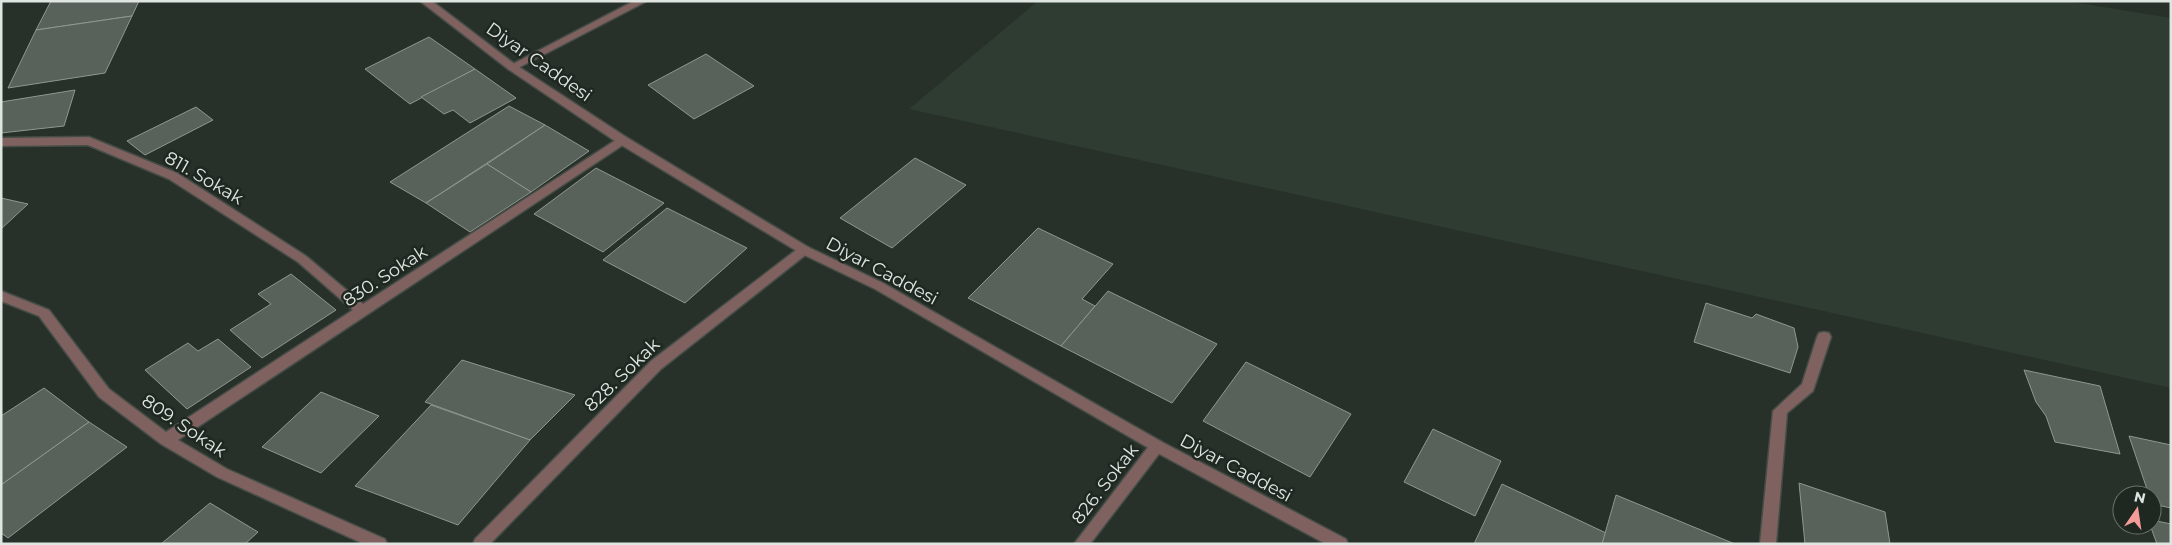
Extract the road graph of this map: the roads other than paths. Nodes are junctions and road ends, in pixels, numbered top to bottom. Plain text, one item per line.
1 (425, 1) edge
2 (642, 1) edge
3 (512, 67) junction
4 (622, 140) junction
5 (1, 142) edge
6 (804, 250) junction
7 (1, 296) edge
8 (363, 311) junction
9 (1824, 337) dead end
10 (166, 440) junction
11 (1158, 446) junction
12 (380, 544) edge
13 (480, 544) edge
14 (1081, 544) edge
15 (1340, 544) edge
16 (1768, 544) edge

1 - 3 street, Diyar Caddesi
2 - 3 street
3 - 4 street, Diyar Caddesi
4 - 6 street, Diyar Caddesi
4 - 8 street, 830. Sokak
5 - 8 street, 811. Sokak
6 - 11 street, Diyar Caddesi
6 - 13 street, 828. Sokak
7 - 10 street, 809. Sokak
8 - 10 street, 830. Sokak
9 - 16 street
10 - 12 street, 809. Sokak
11 - 14 street, 826. Sokak
11 - 15 street, Diyar Caddesi

